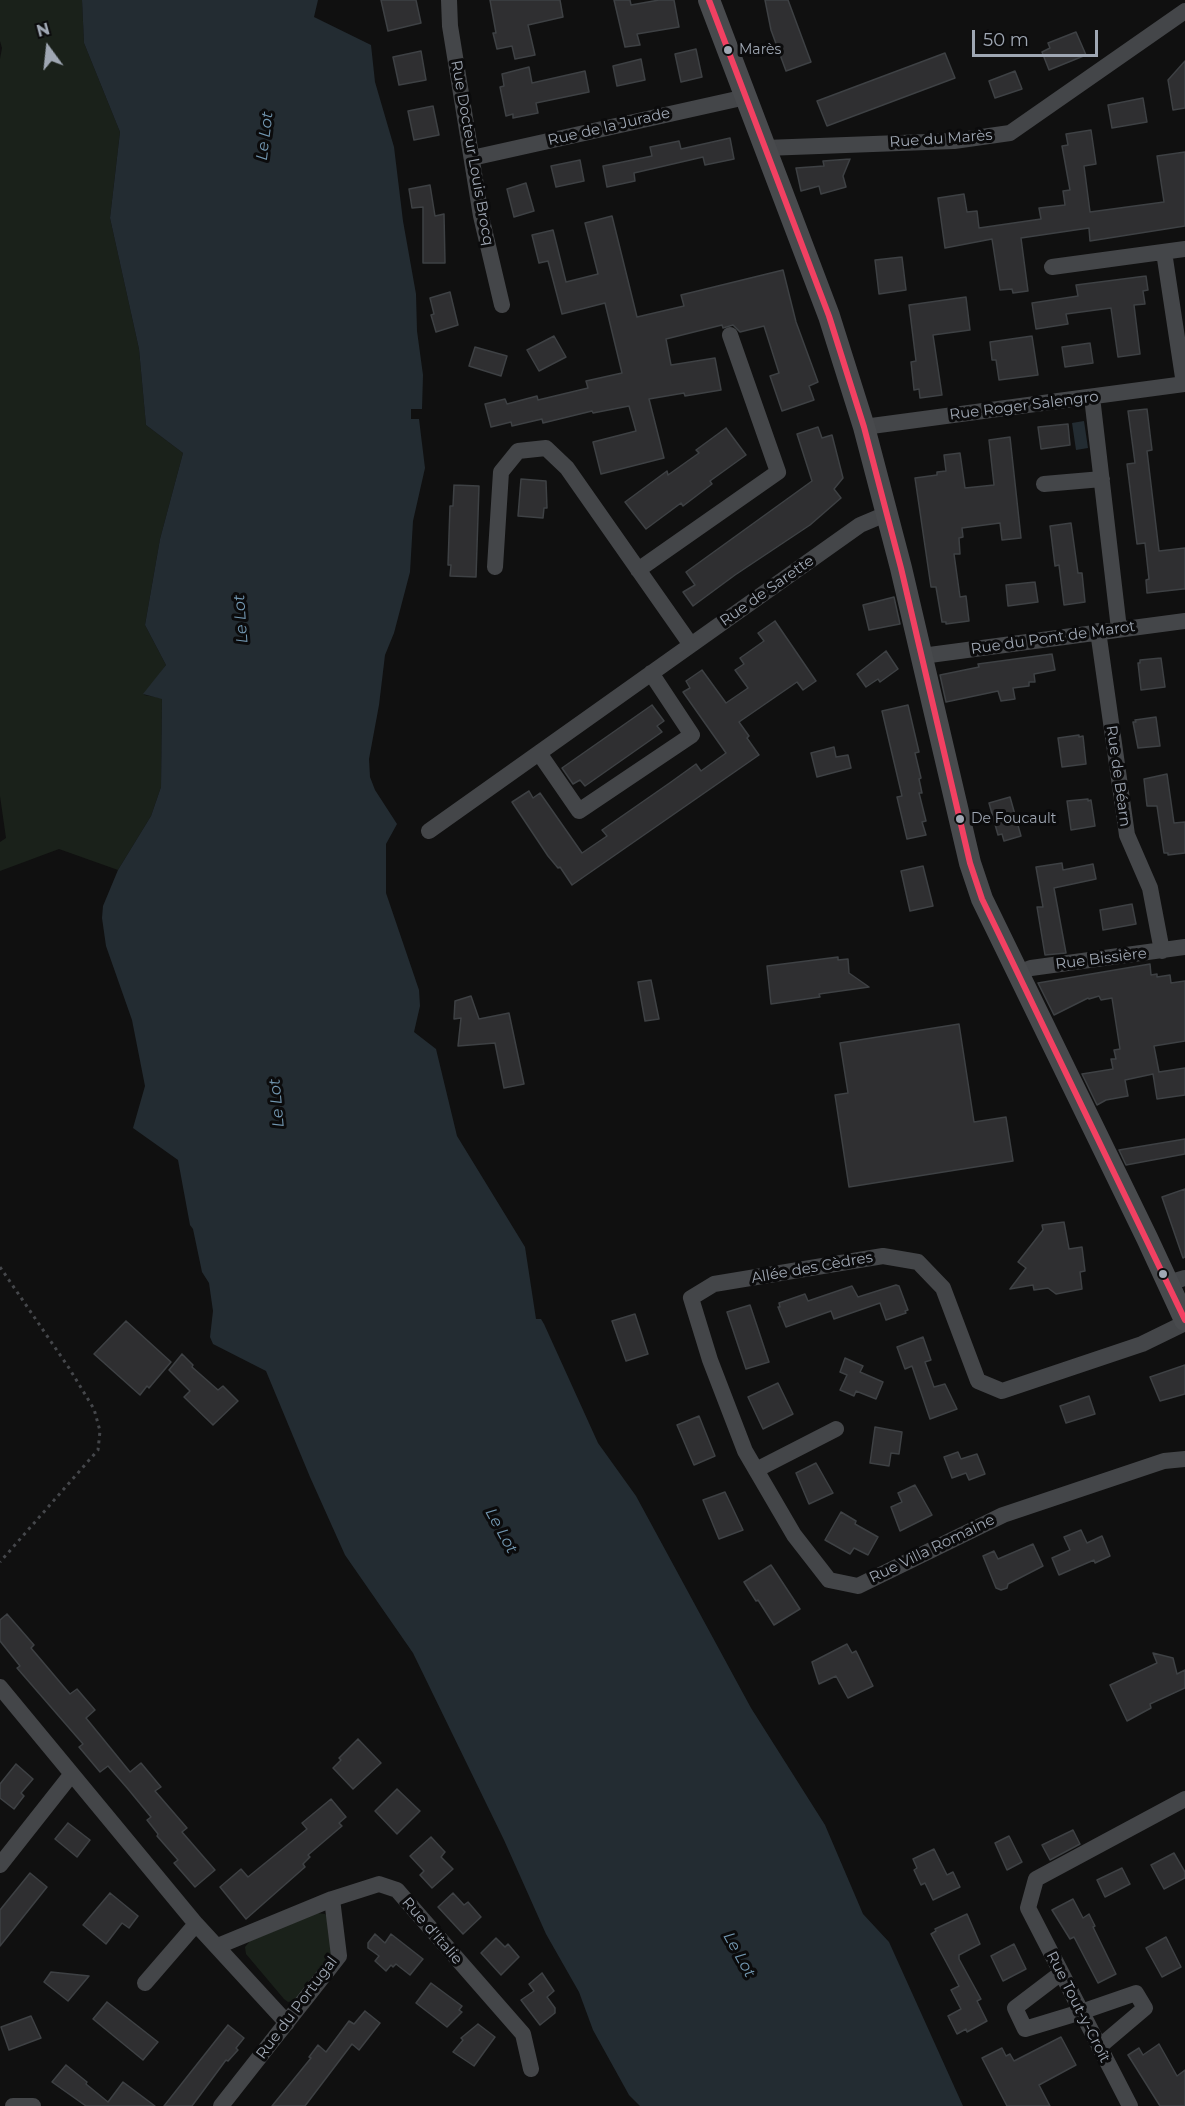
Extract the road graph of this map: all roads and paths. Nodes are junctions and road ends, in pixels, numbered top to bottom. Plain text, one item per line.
1 (449, 0) edge
2 (709, 0) edge
3 (1185, 11) edge
4 (746, 97) junction
5 (765, 148) junction
6 (472, 158) junction
7 (1185, 249) edge
8 (1164, 252) junction
9 (1052, 267) dead end
10 (502, 305) dead end
11 (730, 335) dead end
12 (1185, 384) edge
13 (1092, 397) junction
14 (864, 427) junction
15 (1102, 479) junction
16 (1044, 484) dead end
17 (886, 514) junction
18 (495, 567) dead end
19 (638, 570) junction
20 (1185, 621) edge
21 (1119, 629) junction
22 (1098, 631) junction
23 (691, 645) junction
24 (922, 656) junction
25 (651, 673) junction
26 (539, 753) junction
27 (429, 831) dead end
28 (1185, 947) edge
29 (1162, 951) junction
30 (1018, 974) junction
31 (0, 1267) edge
32 (1176, 1280) edge
33 (1185, 1322) edge
34 (706, 1346) joint
35 (836, 1429) dead end
36 (1185, 1459) edge
37 (756, 1470) junction
38 (0, 1562) edge
39 (0, 1687) edge
40 (71, 1775) junction
41 (1185, 1799) edge
42 (0, 1866) edge
43 (332, 1899) junction
44 (196, 1924) junction
45 (218, 1946) junction
46 (1061, 1972) junction
47 (145, 1983) dead end
48 (1081, 2012) junction
49 (287, 2023) junction
50 (1099, 2047) junction
51 (531, 2069) dead end
52 (13, 2106) edge
53 (33, 2106) edge
54 (221, 2106) edge
55 (1130, 2106) edge

1 - 6 street, Rue Docteur Louis Brocq
2 - 4 main road
3 - 5 street, Rue du Marès
4 - 5 main road
4 - 6 street, Rue de la Jurade
5 - 14 main road
6 - 10 street, Rue Docteur Louis Brocq
7 - 8 street
8 - 9 street
8 - 12 street
11 - 19 street
12 - 13 street, Rue Roger Salengro
13 - 14 street, Rue Roger Salengro
13 - 15 street
14 - 17 main road
15 - 16 street
15 - 21 street
17 - 23 street, Rue de Sarette
17 - 24 main road
18 - 19 street
19 - 23 street
20 - 21 street, Rue du Pont de Marot
21 - 22 street, Rue du Pont de Marot
22 - 24 street, Rue du Pont de Marot
22 - 29 street, Rue de Béarn
23 - 25 street, Rue de Sarette
24 - 30 main road
25 - 26 street, Rue de Sarette
25 - 26 street
26 - 27 street, Rue de Sarette
28 - 29 street, Rue Bissière
29 - 30 street, Rue Bissière
30 - 32 main road
31 - 38 path
32 - 33 main road
33 - 34 street, Allée des Cèdres
34 - 37 street, Rue Villa Romaine
35 - 37 street
36 - 37 street, Rue Villa Romaine
39 - 40 street
40 - 42 street
40 - 44 street
41 - 46 street, Rue Tout-y-Croît
43 - 45 street, Rue d'Italie
43 - 49 street, Rue du Portugal
43 - 51 street, Rue d'Italie
44 - 45 street
44 - 47 street
45 - 49 street
46 - 48 street, Rue Tout-y-Croît
46 - 48 street
48 - 50 street, Rue Tout-y-Croît
48 - 50 street
49 - 54 street, Rue du Portugal
50 - 55 street, Rue Tout-y-Croît
52 - 53 street

